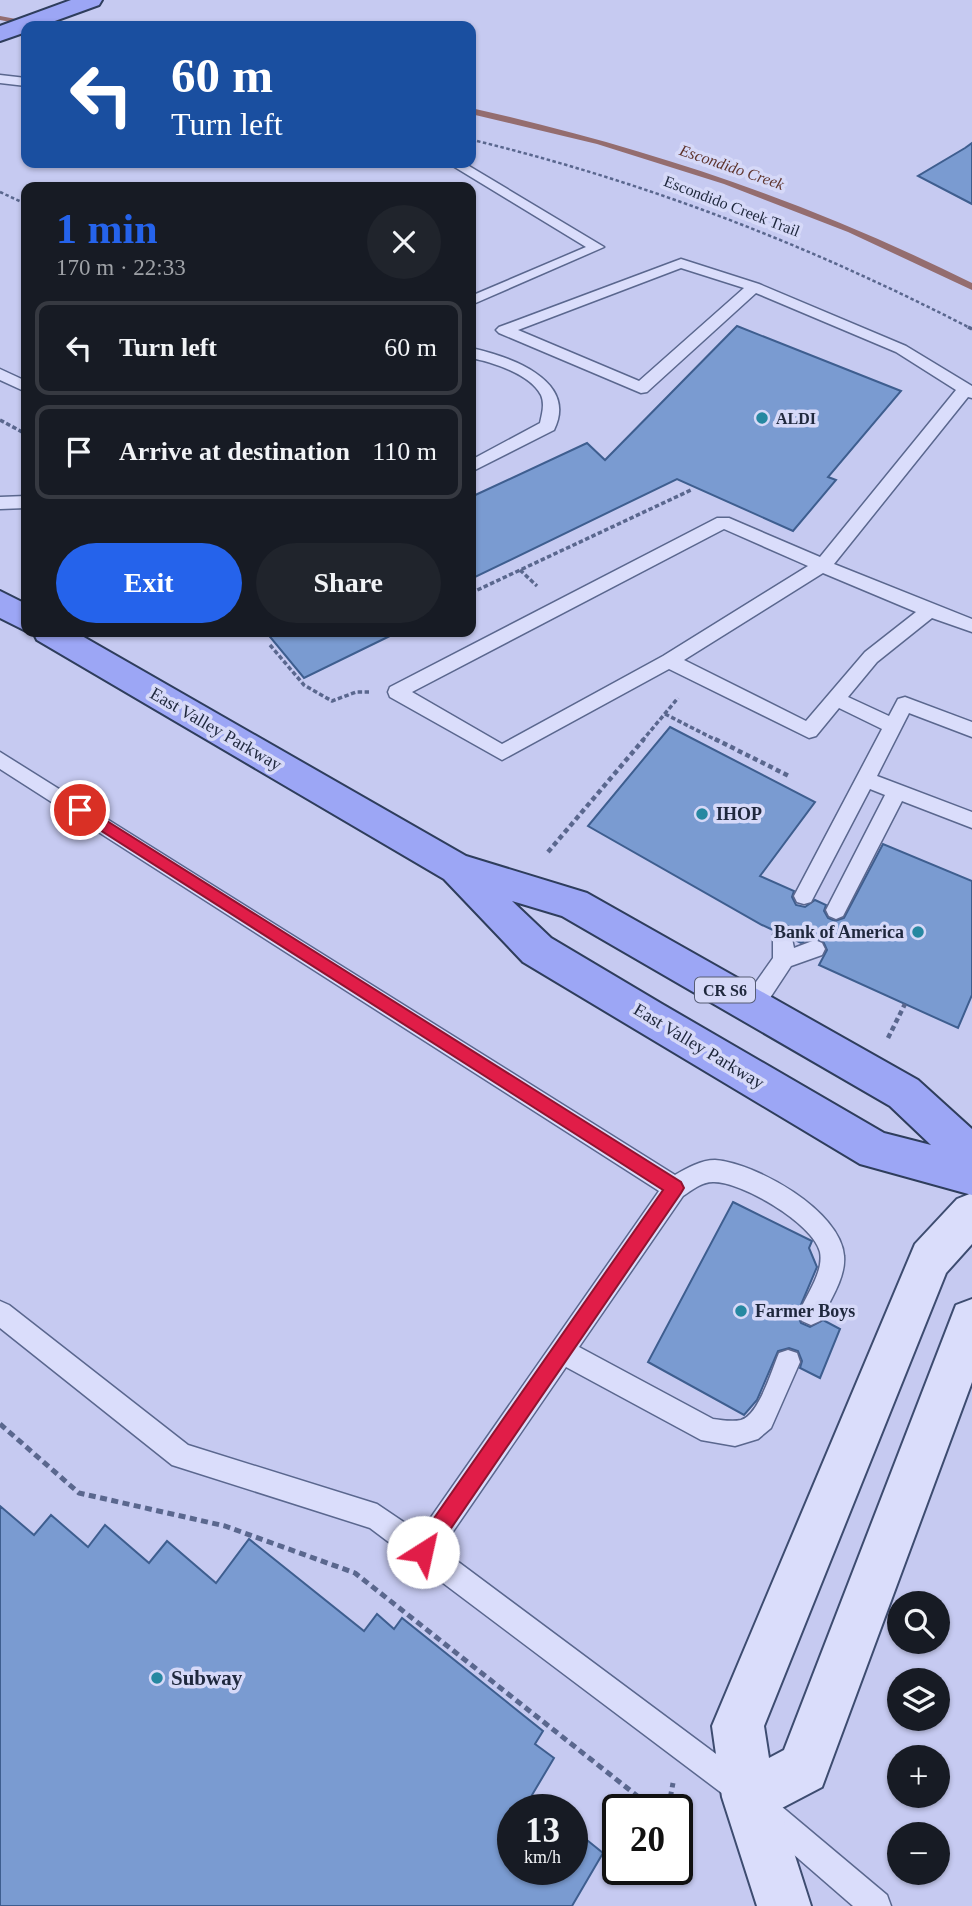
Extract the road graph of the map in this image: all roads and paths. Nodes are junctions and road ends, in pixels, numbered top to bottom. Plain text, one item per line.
1 (84, 3) edge
2 (35, 21) edge
3 (21, 26) edge
4 (0, 34) edge
5 (0, 79) edge
6 (21, 81) edge
7 (476, 141) edge
8 (463, 168) edge
9 (0, 192) edge
10 (21, 202) edge
11 (754, 287) junction
12 (476, 299) edge
13 (972, 328) edge
14 (476, 355) edge
15 (0, 374) edge
16 (21, 384) edge
17 (969, 391) edge
18 (0, 420) edge
19 (21, 431) edge
20 (476, 464) edge
21 (691, 490) dead end
22 (21, 502) edge
23 (0, 503) edge
24 (824, 564) junction
25 (476, 591) edge
26 (0, 603) edge
27 (929, 611) junction
28 (21, 615) edge
29 (972, 626) edge
30 (58, 637) edge
31 (270, 645) dead end
32 (669, 661) junction
33 (697, 675) junction
34 (397, 692) junction
35 (836, 699) junction
36 (665, 713) junction
37 (894, 726) junction
38 (972, 730) edge
39 (0, 759) edge
40 (789, 776) dead end
41 (865, 779) junction
42 (897, 791) junction
43 (972, 820) edge
44 (548, 852) dead end
45 (455, 868) junction
46 (804, 896) dead end
47 (836, 910) dead end
48 (783, 935) dead end
49 (815, 949) dead end
50 (784, 960) junction
51 (905, 1004) dead end
52 (752, 1006) junction
53 (886, 1042) dead end
54 (972, 1156) edge
55 (972, 1175) edge
56 (675, 1188) junction
57 (972, 1213) edge
58 (0, 1313) edge
59 (811, 1313) dead end
60 (972, 1321) edge
61 (562, 1351) junction
62 (788, 1363) dead end
63 (0, 1424) edge
64 (423, 1552) junction
65 (635, 1794) edge
66 (749, 1797) junction
67 (784, 1906) edge
68 (876, 1906) edge

1 - 2 main road
3 - 4 main road
5 - 6 lane
7 - 13 path, Escondido Creek Trail
8 - 12 lane
9 - 10 path
11 - 11 lane
11 - 17 lane
14 - 20 lane
15 - 16 lane
17 - 24 lane
18 - 19 path
21 - 25 path
22 - 23 lane
24 - 27 lane
24 - 32 lane
24 - 34 lane
26 - 28 main road
27 - 29 lane
27 - 35 lane
30 - 45 main road, East Valley Parkway / CR S6
31 - 34 path
32 - 33 lane
32 - 34 lane
33 - 35 lane
33 - 36 path
35 - 37 lane
36 - 40 path
36 - 44 path
37 - 38 lane
37 - 41 lane
39 - 56 lane
41 - 42 lane
41 - 46 lane
42 - 43 lane
42 - 47 lane
45 - 52 main road, East Valley Parkway / CR S6
45 - 55 main road, East Valley Parkway / CR S6
48 - 50 lane
49 - 50 lane
50 - 52 lane
51 - 53 path
52 - 54 main road, East Valley Parkway / CR S6
56 - 59 lane
56 - 61 lane
57 - 66 street
58 - 64 lane
60 - 66 street
61 - 62 lane
61 - 64 lane
63 - 65 path
64 - 66 lane
66 - 67 street
66 - 68 lane

